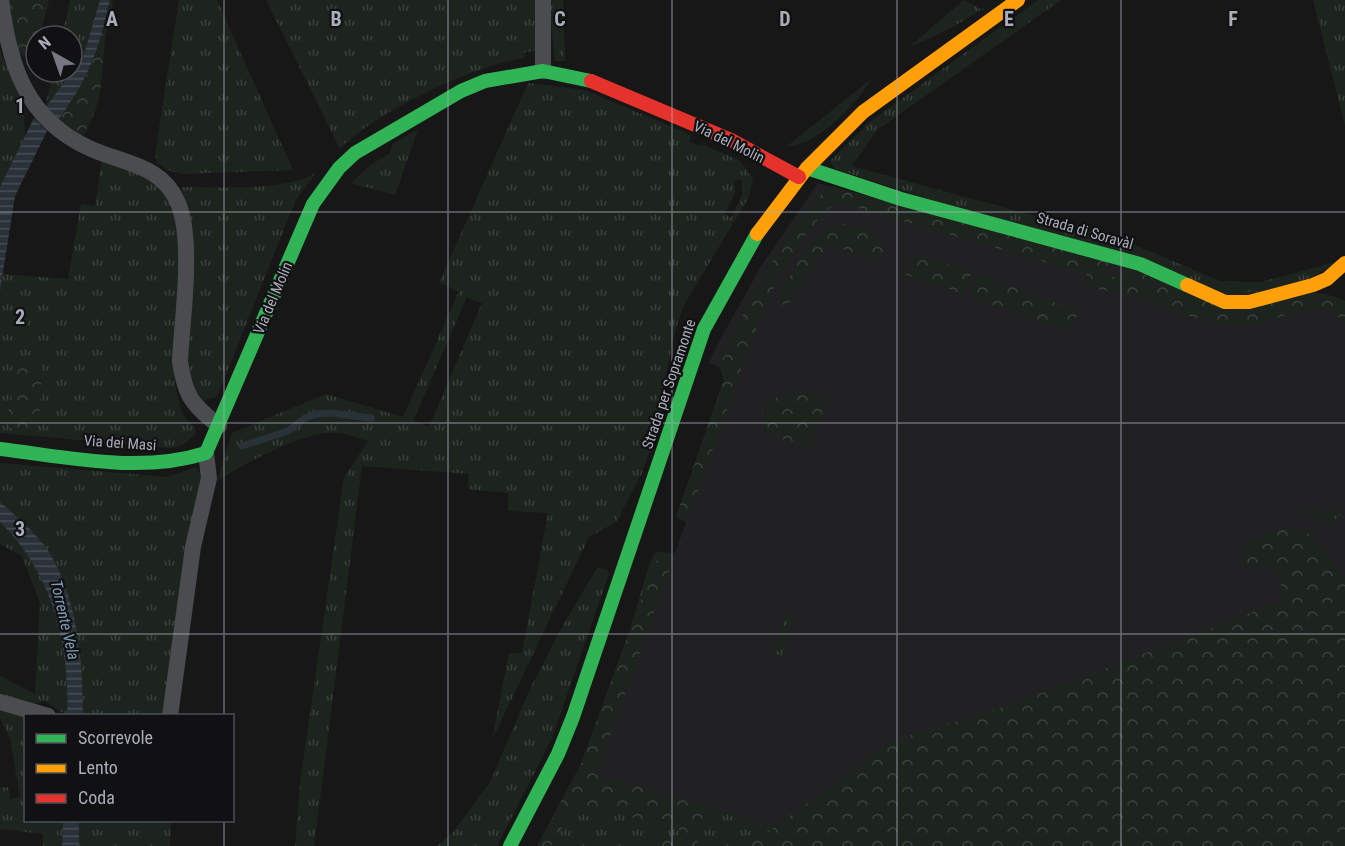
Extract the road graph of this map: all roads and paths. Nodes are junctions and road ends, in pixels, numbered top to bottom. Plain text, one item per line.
1 (543, 0) edge
2 (1018, 0) edge
3 (1, 10) edge
4 (543, 71) junction
5 (803, 172) junction
6 (1345, 263) edge
7 (219, 426) junction
8 (0, 449) edge
9 (206, 453) junction
10 (0, 702) edge
11 (41, 714) edge
12 (170, 714) edge
13 (510, 846) edge

1 - 4 street
2 - 5 street, Strada per Sopramonte
3 - 7 street
4 - 5 street, Via del Molin
4 - 7 street, Via del Molin
5 - 6 street, Strada di Soravàl
5 - 13 street, Strada per Sopramonte
7 - 9 street
8 - 9 street, Via dei Masi
9 - 12 street
10 - 11 street

